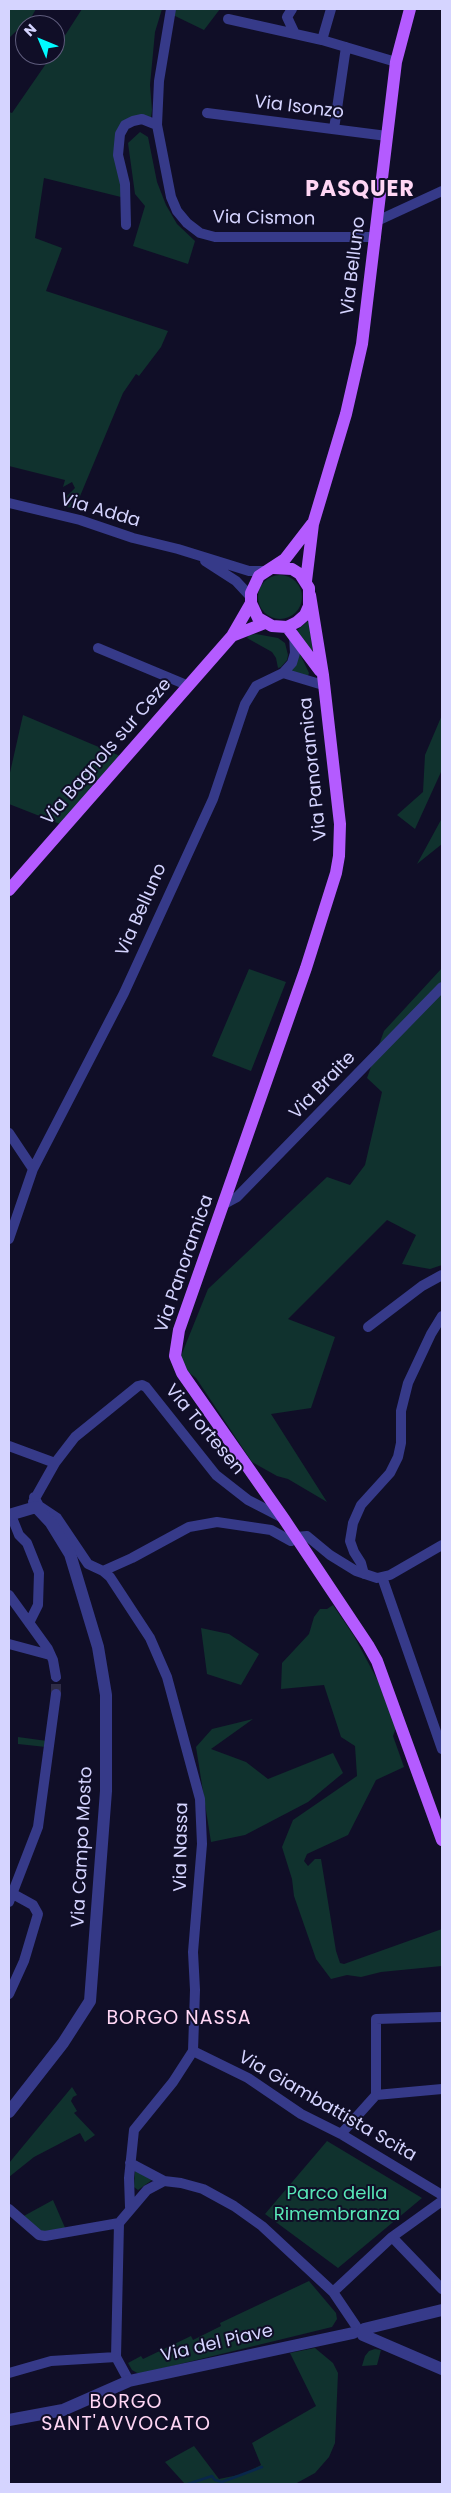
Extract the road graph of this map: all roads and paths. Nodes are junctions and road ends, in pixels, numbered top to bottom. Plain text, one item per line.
1 (171, 9) edge
2 (292, 9) edge
3 (332, 9) edge
4 (410, 9) edge
5 (228, 20) dead end
6 (294, 34) junction
7 (322, 40) junction
8 (346, 47) junction
9 (396, 62) junction
10 (207, 113) dead end
11 (157, 125) junction
12 (334, 128) junction
13 (387, 136) junction
14 (442, 191) edge
15 (377, 221) junction
16 (126, 224) dead end
17 (376, 237) junction
18 (9, 503) edge
19 (313, 524) junction
20 (181, 550) junction
21 (270, 569) junction
22 (306, 581) junction
23 (310, 595) junction
24 (250, 599) junction
25 (265, 623) junction
26 (291, 630) junction
27 (232, 636) junction
28 (98, 648) dead end
29 (283, 673) junction
30 (323, 680) junction
31 (189, 686) junction
32 (9, 890) edge
33 (442, 987) edge
34 (9, 1133) edge
35 (33, 1169) junction
36 (224, 1204) junction
37 (9, 1239) edge
38 (442, 1275) edge
39 (442, 1316) edge
40 (368, 1327) dead end
41 (9, 1446) edge
42 (55, 1463) junction
43 (35, 1504) junction
44 (10, 1515) edge
45 (284, 1519) junction
46 (296, 1537) junction
47 (442, 1545) edge
48 (103, 1571) junction
49 (364, 1574) junction
50 (382, 1577) junction
51 (9, 1595) edge
52 (29, 1623) junction
53 (9, 1644) edge
54 (50, 1655) junction
55 (56, 1677) tunnel mouth
56 (56, 1694) tunnel mouth
57 (442, 1750) edge
58 (442, 1840) edge
59 (11, 1898) edge
60 (9, 1994) edge
61 (442, 2017) edge
62 (193, 2051) junction
63 (442, 2089) edge
64 (376, 2096) junction
65 (9, 2112) edge
66 (341, 2134) junction
67 (130, 2163) junction
68 (164, 2181) junction
69 (442, 2195) edge
70 (442, 2201) edge
71 (130, 2207) junction
72 (9, 2209) edge
73 (119, 2223) junction
74 (392, 2238) junction
75 (442, 2290) edge
76 (333, 2292) junction
77 (442, 2310) edge
78 (359, 2331) junction
79 (116, 2357) junction
80 (442, 2369) edge
81 (9, 2373) edge
82 (129, 2382) junction
83 (9, 2420) edge

1 - 11 street
2 - 6 street
3 - 7 street
4 - 9 main road, Via Belluno
5 - 6 street
6 - 7 street
7 - 8 street
8 - 9 street
8 - 12 street
9 - 13 main road, Via Belluno
10 - 12 street, Via Isonzo
11 - 16 street
11 - 17 street, Via Cismon
12 - 13 street, Via Isonzo
13 - 15 main road, Via Belluno
14 - 15 street
15 - 17 main road, Via Belluno
17 - 19 main road, Via Belluno
18 - 20 street, Via Adda
19 - 21 main road, Via Belluno
19 - 22 main road, Via Belluno
20 - 21 street, Via Adda
20 - 24 street, Via Adda
21 - 22 main road
21 - 24 main road, Via Belluno
22 - 23 main road, Via Belluno
23 - 26 main road
23 - 30 main road, Via Panoramica
24 - 25 main road
24 - 27 main road, Via Bagnols sur Ceze
25 - 26 main road
25 - 27 main road, Via Bagnols sur Ceze
26 - 29 street
26 - 30 main road, Via Panoramica
27 - 31 main road, Via Bagnols sur Ceze
28 - 31 street
29 - 30 street
29 - 35 street, Via Belluno
30 - 36 main road, Via Panoramica
31 - 32 main road, Via Bagnols sur Ceze
33 - 36 street, Via Braite
34 - 35 street
35 - 37 street, Via Belluno
36 - 45 main road, Via Panoramica
38 - 40 street
39 - 49 street
41 - 42 street
42 - 43 street, Via Tortesen
42 - 45 street, Via Tortesen
43 - 44 street
43 - 48 street, Via Nassa
43 - 65 street, Via Campo Mosto
44 - 52 street
45 - 46 main road, Via Panoramica
46 - 48 street
46 - 49 street
46 - 58 main road, Via Panoramica
47 - 50 street
48 - 62 street, Via Nassa
49 - 50 street
50 - 57 street
51 - 52 street
52 - 54 street
53 - 54 street
54 - 55 street
56 - 59 street
59 - 60 street
61 - 64 street
62 - 66 street, Via Giambattista Scita
62 - 67 street
63 - 64 street
64 - 66 street
66 - 69 street, Via Giambattista Scita
67 - 68 street
67 - 71 street
68 - 71 street
68 - 76 street
70 - 74 street
71 - 73 street
72 - 73 street
73 - 79 street
74 - 75 street
74 - 76 street
76 - 78 street
77 - 78 street, Via del Piave
78 - 80 street
78 - 82 street, Via del Piave
79 - 81 street
79 - 82 street
82 - 83 street, Via del Piave

